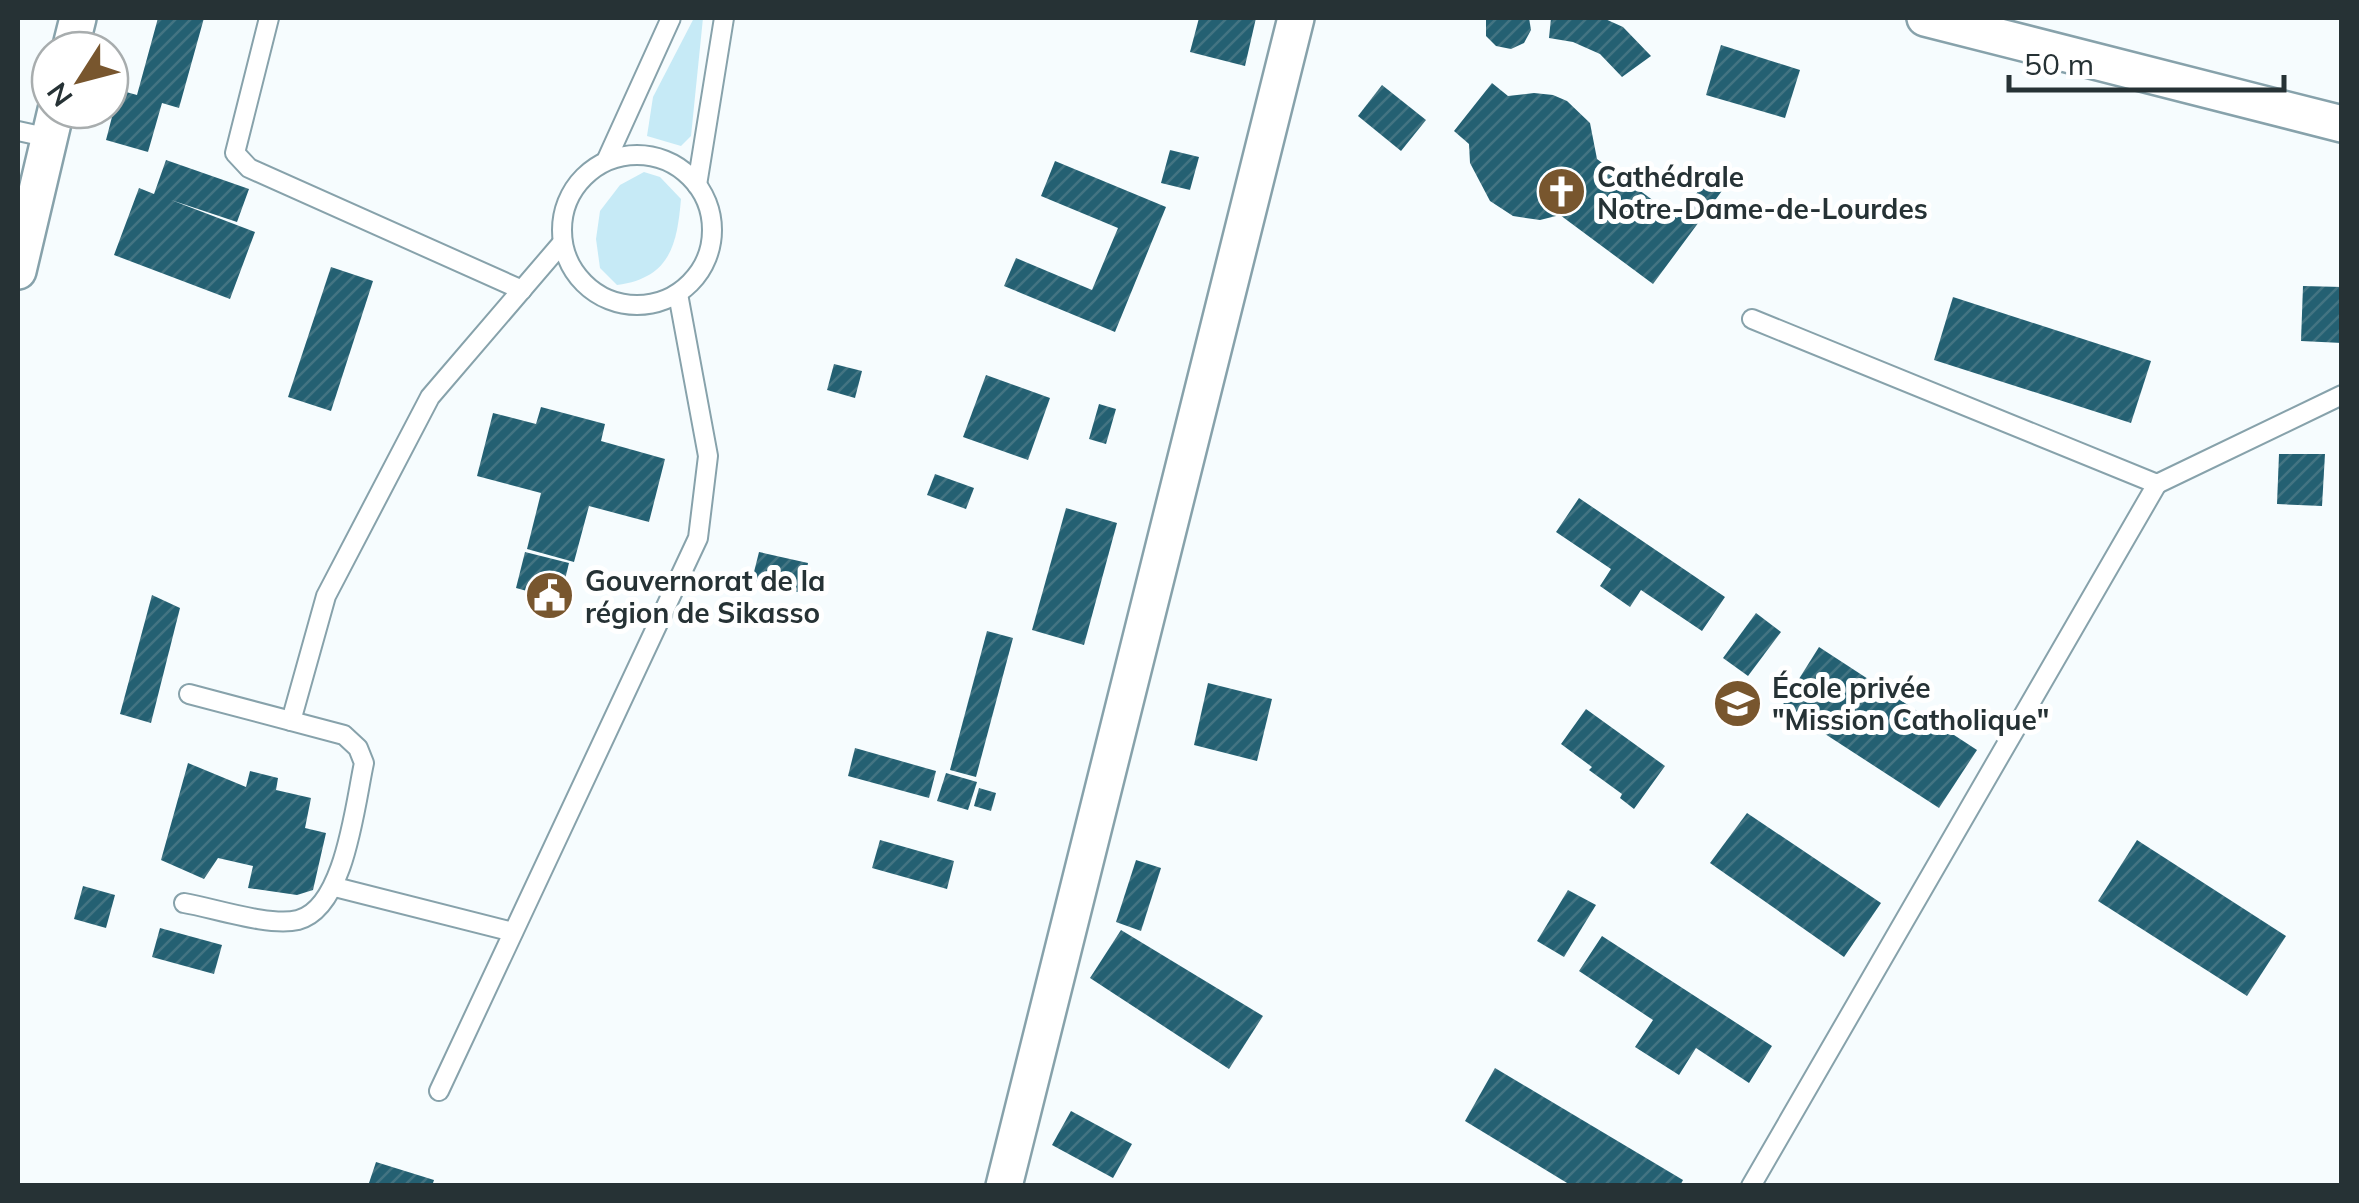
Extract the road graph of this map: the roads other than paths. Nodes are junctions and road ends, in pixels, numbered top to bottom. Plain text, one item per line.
1 (270, 18) edge
2 (671, 18) edge
3 (724, 18) edge
4 (1296, 18) edge
5 (1925, 18) edge
6 (2342, 124) edge
7 (40, 130) edge
8 (608, 159) junction
9 (698, 185) junction
10 (562, 242) junction
11 (18, 271) edge
12 (522, 290) junction
13 (678, 294) junction
14 (1752, 319) dead end
15 (2342, 396) edge
16 (2157, 484) junction
17 (188, 694) dead end
18 (291, 721) junction
19 (336, 887) junction
20 (184, 902) dead end
21 (513, 932) junction
22 (439, 1090) dead end
23 (1004, 1186) edge
24 (1751, 1186) edge

1 - 12 lane
2 - 8 lane
3 - 9 lane
4 - 23 street
5 - 6 street
7 - 11 street
8 - 9 lane
8 - 10 lane
9 - 13 lane
10 - 12 lane
10 - 13 lane
12 - 18 lane
13 - 21 lane
14 - 16 lane
15 - 16 lane
16 - 24 lane
17 - 18 lane
18 - 19 lane
19 - 20 lane
19 - 21 lane
21 - 22 lane

